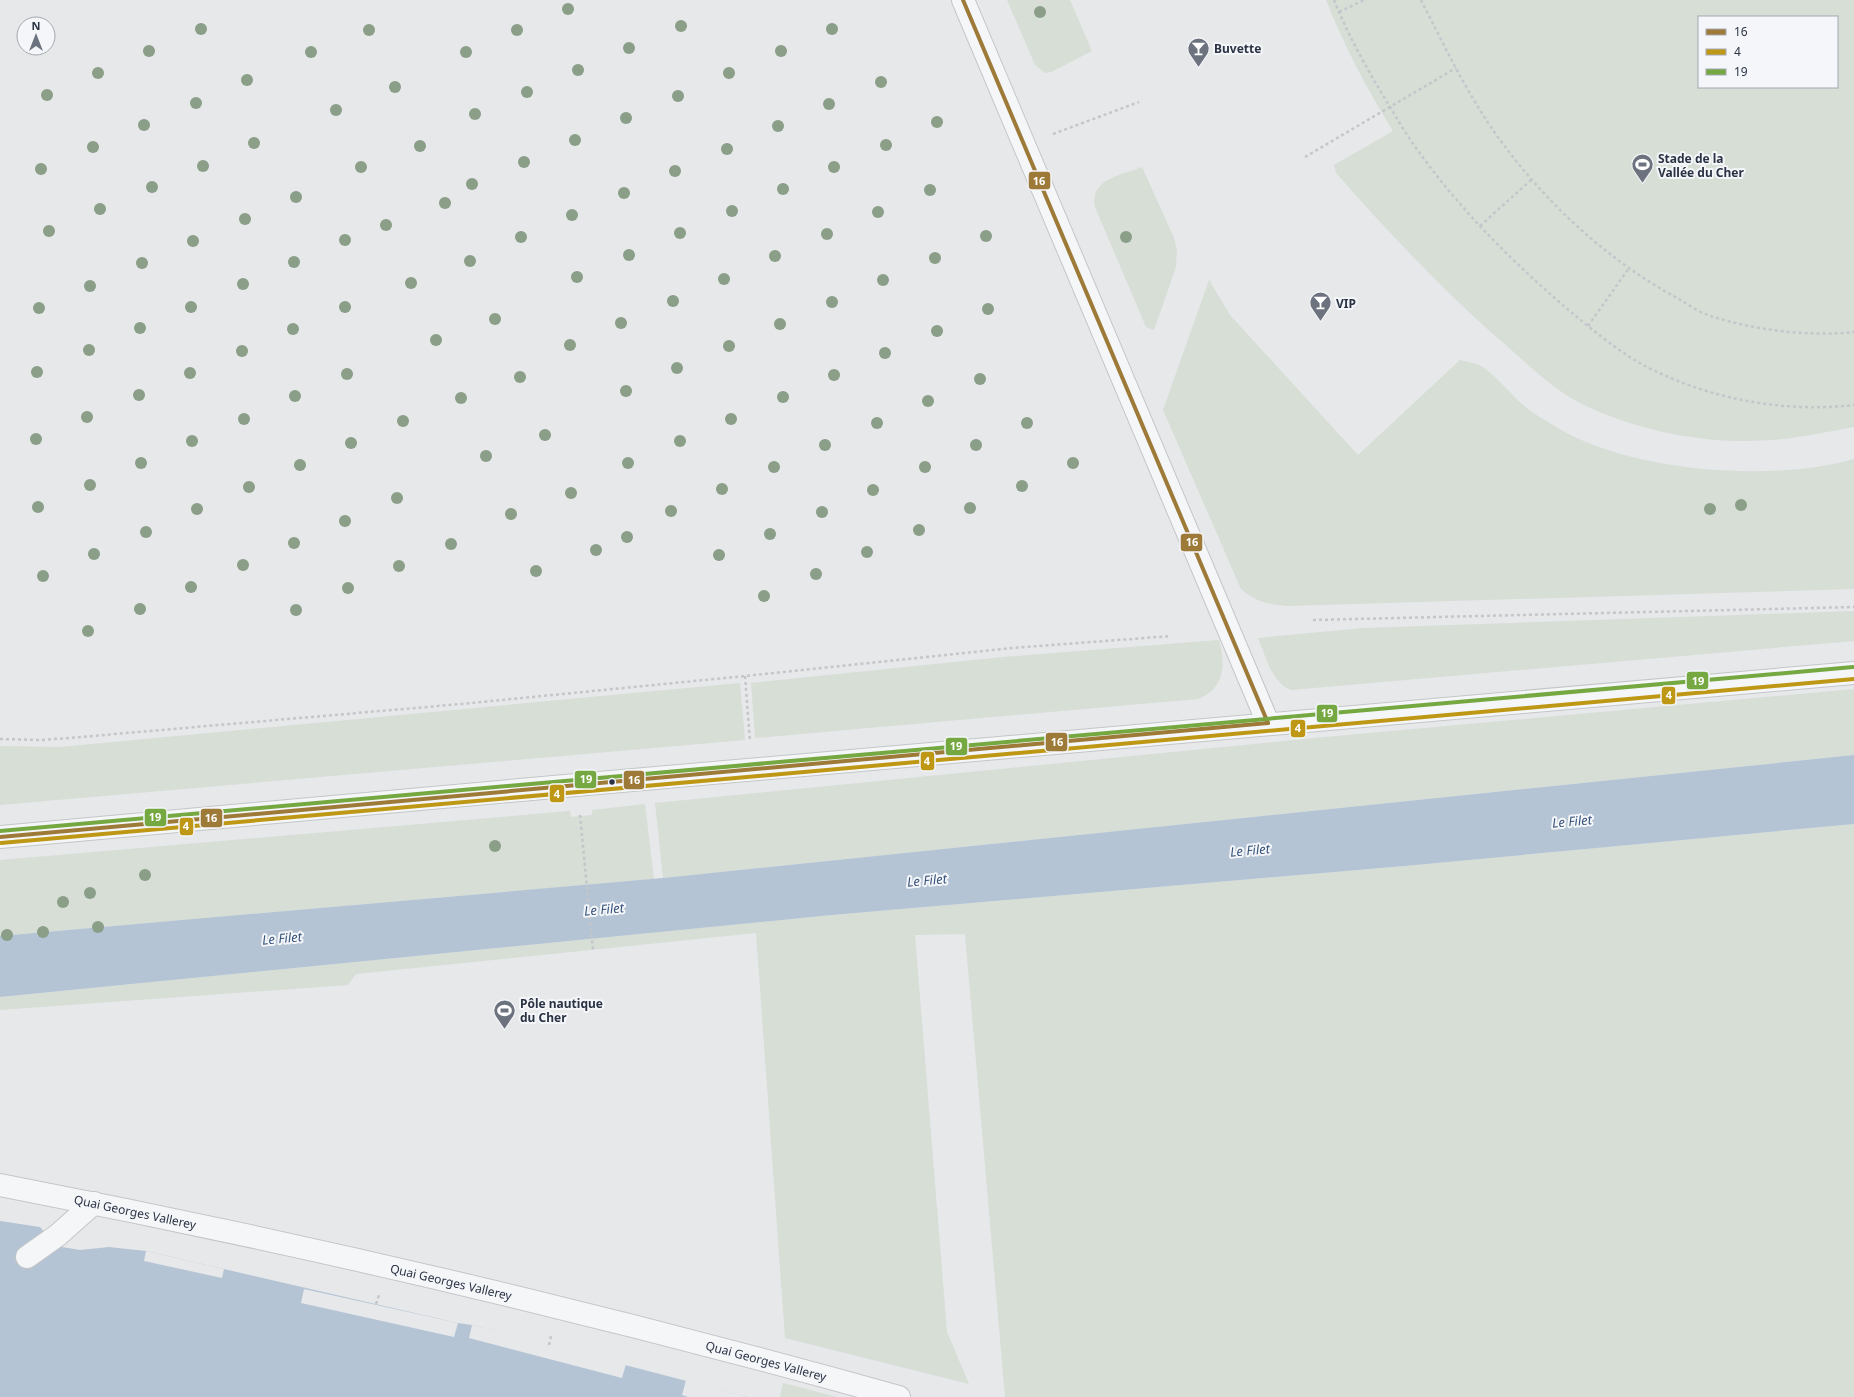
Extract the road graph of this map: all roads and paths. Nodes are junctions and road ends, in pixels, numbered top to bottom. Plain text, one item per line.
1 (963, 0) edge
2 (1334, 0) edge
3 (1364, 0) edge
4 (1421, 0) edge
5 (1339, 12) junction
6 (1456, 68) junction
7 (1139, 102) dead end
8 (1390, 107) junction
9 (1024, 145) junction
10 (1305, 157) dead end
11 (1530, 180) junction
12 (1480, 226) junction
13 (1630, 268) junction
14 (1588, 326) junction
15 (1854, 332) edge
16 (1854, 405) edge
17 (1854, 607) edge
18 (1313, 620) dead end
19 (1171, 636) dead end
20 (1854, 673) edge
21 (745, 676) junction
22 (1268, 723) junction
23 (0, 739) edge
24 (752, 769) junction
25 (580, 815) dead end
26 (0, 837) edge
27 (593, 950) dead end
28 (0, 1185) edge
29 (94, 1203) junction
30 (27, 1257) dead end
31 (899, 1397) edge

1 - 9 street
2 - 5 path
3 - 5 path
4 - 6 path
5 - 8 path
6 - 8 path
6 - 11 path
7 - 9 path
8 - 10 path
8 - 12 path
9 - 22 street
11 - 12 path
11 - 13 path
12 - 14 path
13 - 14 path
13 - 15 path
14 - 16 path
17 - 18 path
19 - 21 path
20 - 22 street
21 - 23 path
21 - 24 path
22 - 24 street
24 - 26 street
25 - 27 path
28 - 29 street, Quai Georges Vallerey
29 - 30 street
29 - 31 street, Quai Georges Vallerey

